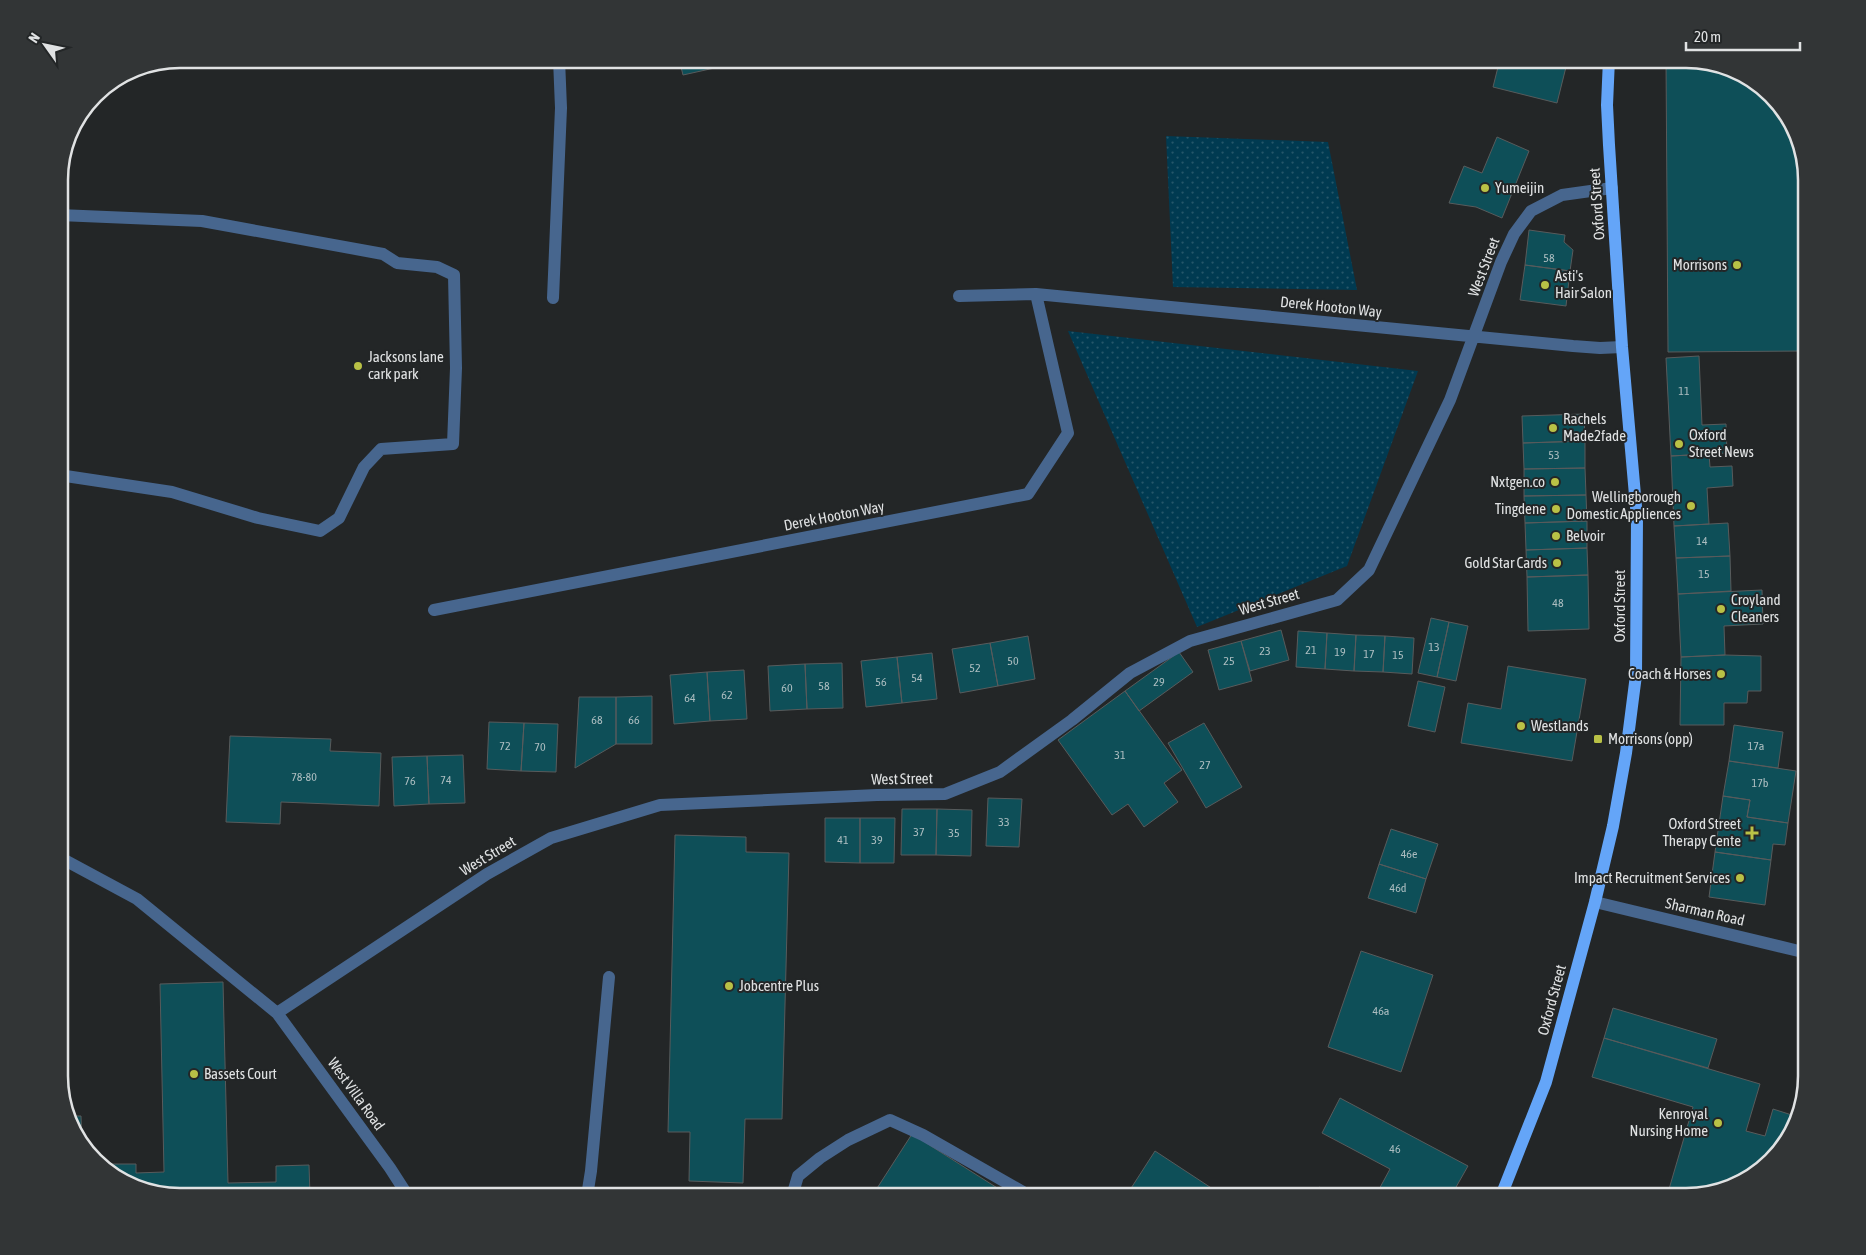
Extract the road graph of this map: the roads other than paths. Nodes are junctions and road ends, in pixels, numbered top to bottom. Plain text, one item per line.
1 (559, 68) edge
2 (1609, 68) edge
3 (1612, 188) junction
4 (68, 215) edge
5 (1036, 294) junction
6 (959, 296) dead end
7 (553, 298) dead end
8 (1474, 337) junction
9 (1622, 347) junction
10 (68, 476) edge
11 (434, 610) dead end
12 (68, 862) edge
13 (1595, 902) junction
14 (1798, 950) edge
15 (609, 977) dead end
16 (277, 1013) junction
17 (403, 1188) edge
18 (588, 1188) edge
19 (794, 1188) edge
20 (1015, 1188) edge
21 (1504, 1188) edge

1 - 7 street
2 - 3 main road, Oxford Street
3 - 8 street, West Street
3 - 9 main road, Oxford Street
4 - 10 street
5 - 6 street, Derek Hooton Way
5 - 8 street, Derek Hooton Way
5 - 11 street, Derek Hooton Way
8 - 9 street, Derek Hooton Way
8 - 16 street, West Street
9 - 13 main road, Oxford Street
12 - 16 street
13 - 14 street, Sharman Road
13 - 21 main road, Oxford Street
15 - 18 street
16 - 17 street, West Villa Road
19 - 20 street

